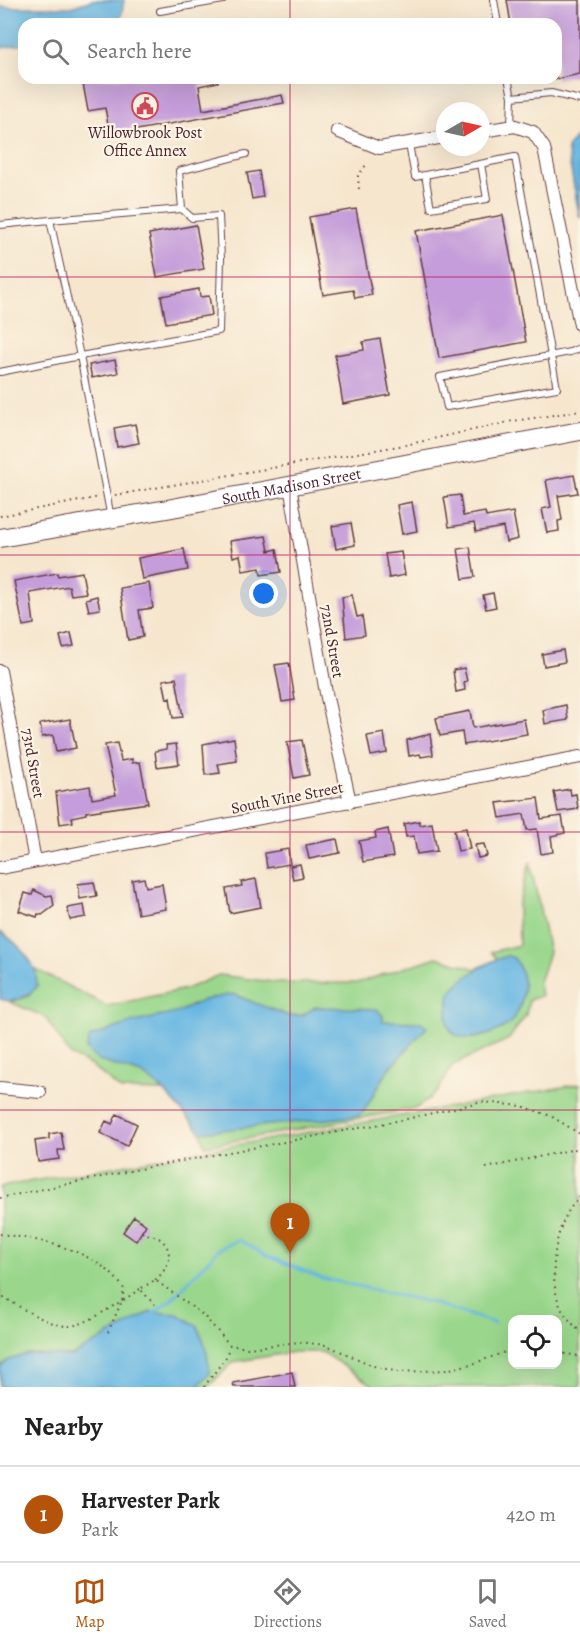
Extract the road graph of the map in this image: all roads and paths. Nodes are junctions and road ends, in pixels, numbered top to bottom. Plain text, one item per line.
1 (223, 0) edge
2 (494, 0) edge
3 (160, 11) dead end
4 (497, 18) edge
5 (509, 84) edge
6 (512, 97) junction
7 (580, 100) edge
8 (511, 126) junction
9 (490, 129) edge
10 (337, 131) dead end
11 (436, 138) edge
12 (408, 143) junction
13 (246, 154) dead end
14 (481, 164) junction
15 (366, 165) dead end
16 (425, 175) junction
17 (359, 189) dead end
18 (182, 209) junction
19 (50, 220) junction
20 (0, 225) edge
21 (580, 325) edge
22 (580, 348) edge
23 (80, 356) junction
24 (551, 356) junction
25 (0, 372) edge
26 (580, 411) edge
27 (580, 431) edge
28 (290, 486) junction
29 (108, 496) junction
30 (0, 516) edge
31 (111, 518) junction
32 (0, 538) edge
33 (0, 671) edge
34 (580, 757) edge
35 (350, 802) junction
36 (35, 861) junction
37 (0, 868) edge
38 (0, 1088) edge
39 (40, 1092) dead end
40 (580, 1134) edge
41 (580, 1148) edge
42 (486, 1168) dead end
43 (580, 1197) edge
44 (0, 1198) edge
45 (142, 1232) dead end
46 (0, 1234) edge
47 (155, 1280) junction
48 (140, 1289) junction
49 (0, 1299) edge
50 (122, 1301) junction
51 (155, 1305) dead end
52 (108, 1332) dead end
53 (580, 1332) edge
54 (230, 1346) junction
55 (508, 1352) edge
56 (562, 1354) edge
57 (580, 1356) edge
58 (204, 1387) edge

1 - 3 lane
2 - 4 lane
5 - 6 lane
6 - 7 lane
6 - 8 lane
8 - 9 street
8 - 21 street
10 - 12 street
11 - 12 street
12 - 16 lane
13 - 18 lane
14 - 16 lane
14 - 16 lane
14 - 24 lane
15 - 17 path
18 - 19 lane
18 - 23 lane
19 - 20 lane
19 - 23 lane
22 - 24 lane
23 - 25 lane
23 - 29 lane
24 - 24 lane
26 - 29 path
27 - 28 street, South Madison Street
28 - 31 street, South Madison Street
28 - 35 street, 72nd Street
29 - 30 path
29 - 31 lane
31 - 32 street, South Madison Street
33 - 36 street, 73rd Street
34 - 35 street, South Vine Street
35 - 36 street, South Vine Street
36 - 37 street, South Vine Street
38 - 39 street
40 - 44 path
41 - 42 path
43 - 53 path
45 - 47 path
46 - 50 path
47 - 48 path
47 - 54 path
48 - 50 path
48 - 51 path
49 - 50 path
50 - 52 path
54 - 55 path
54 - 58 path
56 - 57 path

